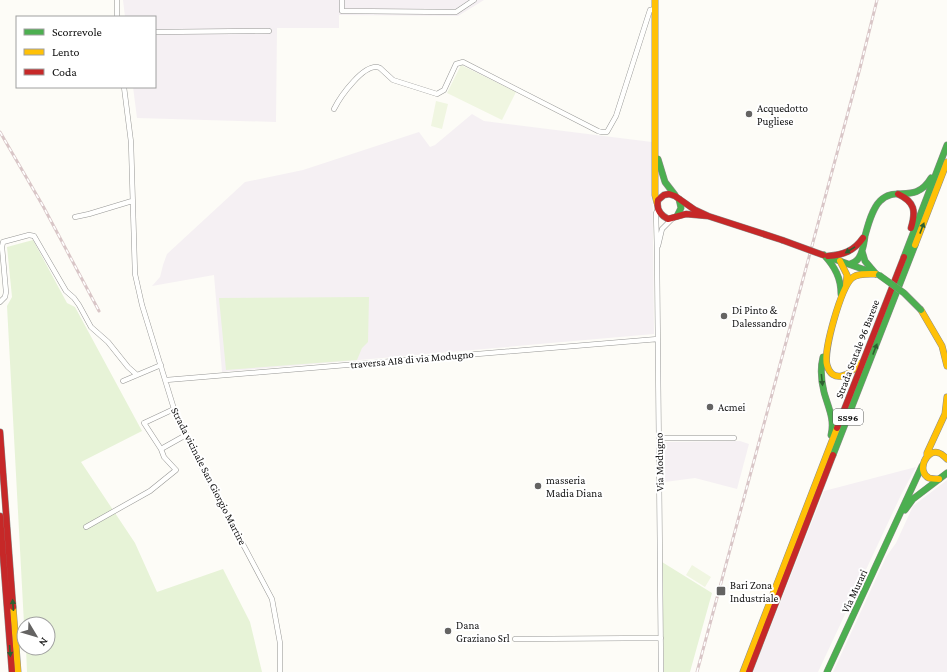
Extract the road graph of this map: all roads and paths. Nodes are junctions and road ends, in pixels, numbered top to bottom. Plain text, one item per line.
1 (117, 0) edge
2 (342, 0) edge
3 (474, 0) edge
4 (655, 0) edge
5 (655, 9) junction
6 (117, 16) edge
7 (269, 31) dead end
8 (156, 32) edge
9 (124, 88) edge
10 (334, 109) dead end
11 (947, 142) edge
12 (947, 145) edge
13 (656, 154) junction
14 (947, 162) edge
15 (896, 194) junction
16 (677, 197) junction
17 (132, 201) junction
18 (657, 203) junction
19 (657, 211) junction
20 (708, 216) junction
21 (75, 217) dead end
22 (675, 217) junction
23 (866, 233) junction
24 (862, 249) junction
25 (657, 252) junction
26 (825, 256) junction
27 (840, 261) junction
28 (850, 264) junction
29 (877, 275) junction
30 (896, 278) junction
31 (846, 286) junction
32 (0, 302) edge
33 (839, 303) junction
34 (879, 322) junction
35 (658, 340) junction
36 (828, 342) junction
37 (161, 365) junction
38 (947, 366) edge
39 (137, 375) junction
40 (166, 380) junction
41 (123, 381) dead end
42 (947, 397) edge
43 (174, 409) junction
44 (0, 432) edge
45 (186, 435) junction
46 (936, 437) junction
47 (659, 438) junction
48 (734, 438) dead end
49 (161, 449) junction
50 (927, 456) junction
51 (944, 456) edge
52 (922, 466) junction
53 (947, 473) edge
54 (820, 474) junction
55 (939, 479) junction
56 (0, 516) edge
57 (899, 518) junction
58 (86, 527) dead end
59 (661, 638) junction
60 (515, 639) dead end
61 (749, 671) edge
62 (12, 672) edge
63 (18, 672) edge
64 (280, 672) edge
65 (661, 672) edge
66 (743, 672) edge
67 (827, 672) edge

1 - 6 street
2 - 3 street
4 - 5 main road
5 - 10 street
5 - 13 main road
7 - 8 street
9 - 17 street, Strada vicinale San Giorgio Martire
11 - 15 main road
12 - 30 main road, Strada Statale 96 Barese / SS96
13 - 16 main road
13 - 18 main road
61 -> 14 main road, Strada Statale 96 Barese / SS96
15 - 23 main road
15 - 30 main road
16 - 18 main road
16 - 20 main road
16 - 22 main road
17 - 21 street
17 - 37 street, Strada vicinale San Giorgio Martire
18 - 19 main road
19 - 22 main road
19 - 25 street, Via Modugno
20 - 22 main road
20 - 26 main road, bridge
22 - 25 street, Via Modugno
23 - 24 main road
23 -> 26 main road
24 - 28 main road
24 - 29 main road
25 - 35 street, Via Modugno
26 - 27 main road
26 - 33 main road
27 - 28 main road
27 - 31 main road
28 - 29 main road
29 - 31 main road
29 - 38 main road, bridge
30 - 34 main road, Strada Statale 96 Barese / SS96
31 - 33 main road
32 - 39 street
33 - 36 main road
34 - 36 main road
34 - 54 main road, Strada Statale 96 Barese / SS96
35 - 40 street, traversa AI8 di via Modugno
35 - 47 street, Via Modugno
36 -> 54 main road
37 - 39 street
37 - 40 street, Strada vicinale San Giorgio Martire
39 - 41 street
40 - 43 street, Strada vicinale San Giorgio Martire
42 - 46 main road, Via Murari
43 - 45 street, Strada vicinale San Giorgio Martire
43 - 49 street
63 -> 44 main road
45 - 49 street
45 - 64 street, Strada vicinale San Giorgio Martire
46 - 50 main road, Via Murari
46 - 51 main road
47 - 48 street
47 - 59 street, Via Modugno
49 - 58 street
50 - 51 main road
50 - 52 main road, Via Murari
52 - 55 main road
52 - 57 main road, Via Murari
53 - 55 main road, Via Murari
54 - 66 main road, Strada Statale 96 Barese / SS96
55 - 57 main road, Via Murari
56 -> 62 main road
57 - 67 main road, Via Murari
59 - 60 street
59 - 65 street, Via Modugno

